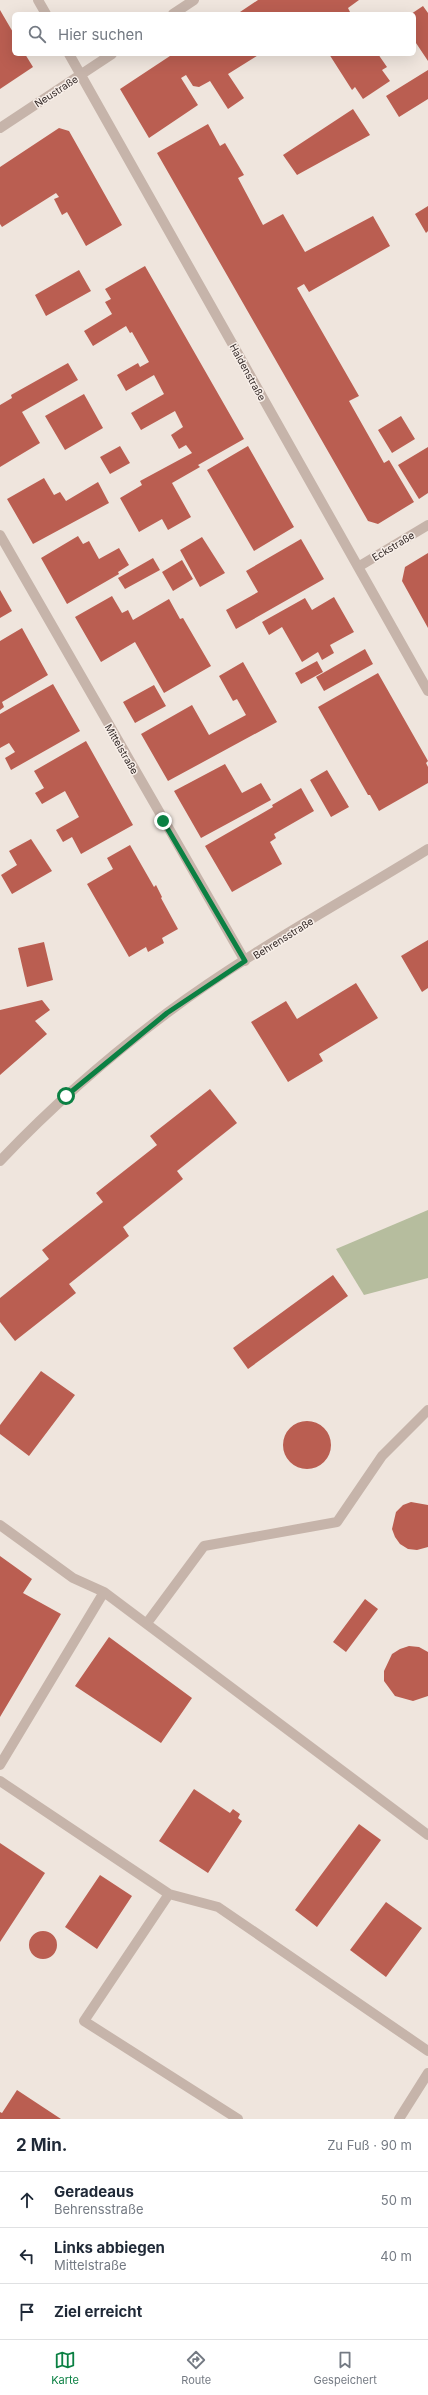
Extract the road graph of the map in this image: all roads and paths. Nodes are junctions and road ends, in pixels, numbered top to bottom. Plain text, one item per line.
1 (38, 0) edge
2 (194, 0) edge
3 (45, 12) edge
4 (176, 12) edge
5 (70, 56) edge
6 (109, 56) edge
7 (80, 75) junction
8 (0, 128) edge
9 (428, 525) edge
10 (0, 535) edge
11 (358, 567) junction
12 (428, 690) edge
13 (428, 849) edge
14 (245, 961) junction
15 (0, 1161) edge
16 (428, 1410) edge
17 (0, 1525) edge
18 (104, 1592) junction
19 (147, 1623) junction
20 (0, 1765) edge
21 (0, 1781) edge
22 (428, 1835) edge
23 (170, 1894) junction
24 (428, 2051) edge
25 (428, 2073) edge
26 (238, 2119) edge
27 (399, 2119) edge

1 - 3 street
2 - 4 street
5 - 7 street, Haldenstraße
6 - 7 street, Neustraße
7 - 8 street, Neustraße
7 - 11 street, Haldenstraße
9 - 11 street, Eckstraße
10 - 14 street, Mittelstraße
11 - 12 street, Haldenstraße
13 - 14 street, Behrensstraße
14 - 15 street, Behrensstraße
16 - 19 street
17 - 18 street
18 - 19 street
18 - 20 street
19 - 22 street
21 - 23 street
23 - 24 street
23 - 26 street
25 - 27 street

